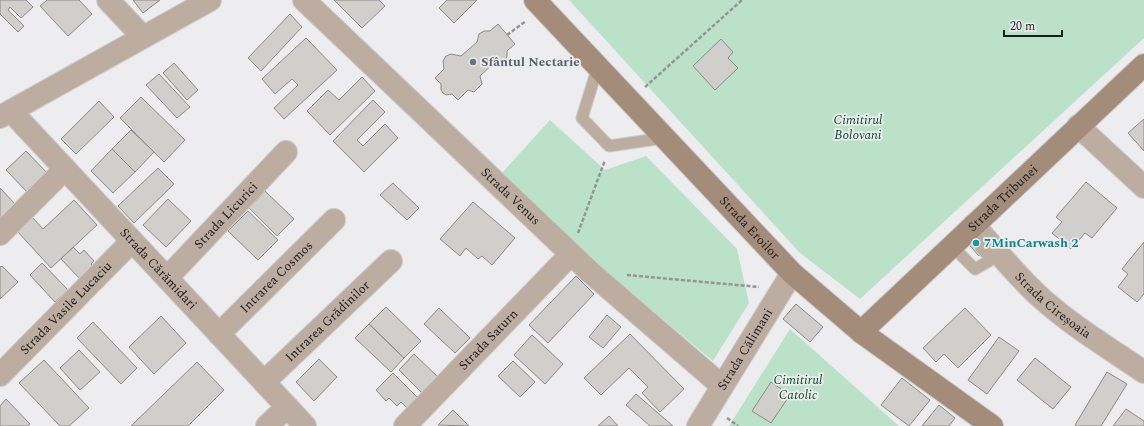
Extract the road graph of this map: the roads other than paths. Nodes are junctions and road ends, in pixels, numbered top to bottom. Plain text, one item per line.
1 (108, 0) edge
2 (210, 0) edge
3 (304, 0) edge
4 (534, 0) edge
5 (143, 36) junction
6 (1144, 65) edge
7 (598, 66) junction
8 (5, 114) edge
9 (1078, 126) junction
10 (664, 138) junction
11 (286, 152) dead end
12 (65, 169) junction
13 (1144, 187) edge
14 (334, 220) dead end
15 (0, 234) edge
16 (964, 234) junction
17 (132, 241) junction
18 (571, 254) junction
19 (391, 261) dead end
20 (792, 273) junction
21 (167, 278) junction
22 (861, 332) junction
23 (219, 334) junction
24 (1144, 372) edge
25 (0, 375) edge
26 (264, 382) junction
27 (722, 386) junction
28 (287, 407) junction
29 (267, 426) edge
30 (305, 426) edge
31 (406, 426) edge
32 (698, 426) edge
33 (992, 426) edge

1 - 5 street
2 - 5 street
3 - 18 street, Strada Venus
4 - 7 street, Strada Eroilor
5 - 8 street
6 - 9 street, Strada Tribunei
7 - 10 street, Strada Eroilor
7 - 10 lane
8 - 12 street, Strada Cărămidari
9 - 13 street
9 - 16 street, Strada Tribunei
10 - 20 street, Strada Eroilor
11 - 21 street, Strada Licurici
12 - 15 street
12 - 17 street, Strada Cărămidari
14 - 23 street, Intrarea Cosmos
16 - 22 street, Strada Tribunei
16 - 24 street, Strada Cireșoaia
17 - 21 street, Strada Cărămidari
17 - 25 street, Strada Vasile Lucaciu
18 - 27 street, Strada Venus
18 - 31 street, Strada Saturn
19 - 26 street, Intrarea Grădinilor
20 - 22 street, Strada Eroilor
20 - 27 street, Strada Călimani
21 - 23 street, Strada Cărămidari
22 - 33 street, Strada Eroilor
23 - 26 street, Strada Cărămidari
26 - 28 street, Strada Cărămidari
27 - 32 street, Strada Călimani
28 - 29 street
28 - 30 street, Strada Cărămidari

